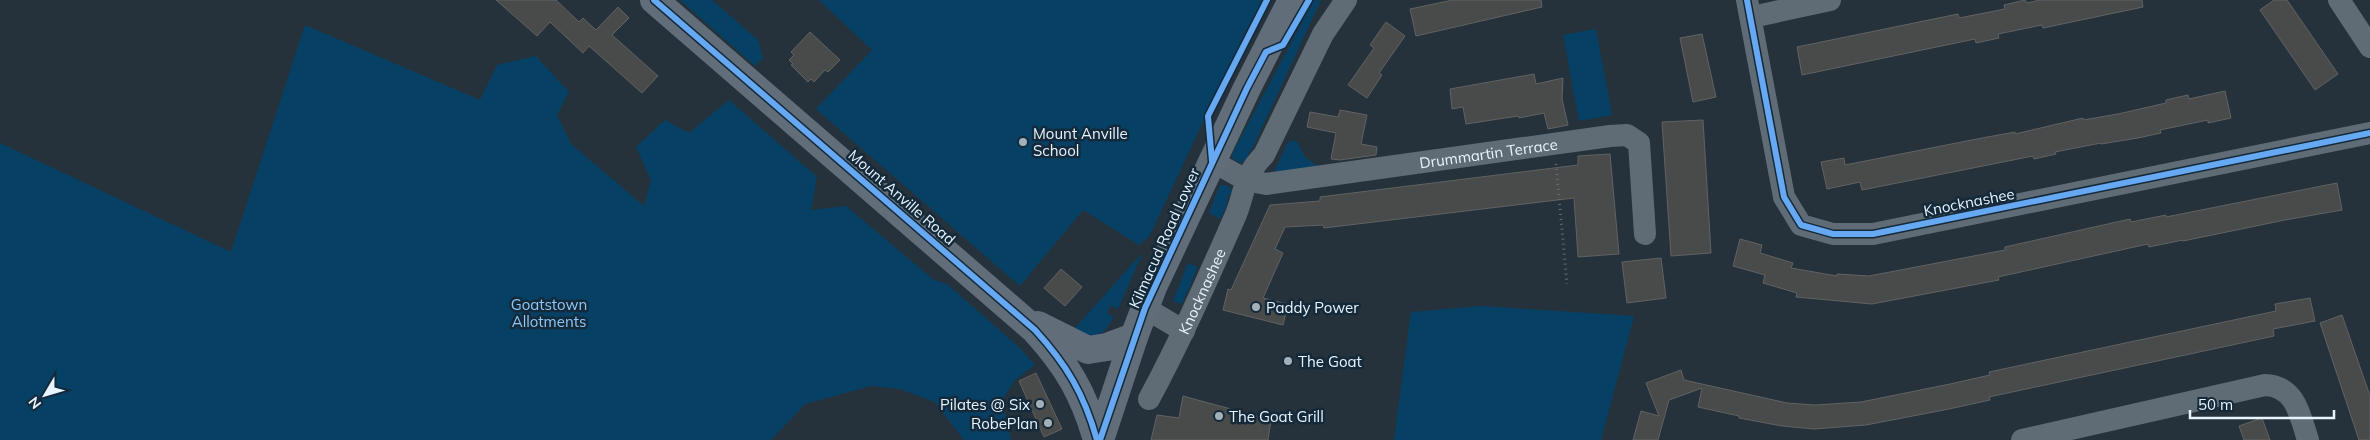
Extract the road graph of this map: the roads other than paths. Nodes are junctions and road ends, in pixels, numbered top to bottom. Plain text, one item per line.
1 (654, 0) edge
2 (1292, 0) edge
3 (1346, 0) edge
4 (1830, 0) edge
5 (2344, 1) edge
6 (1749, 8) edge
7 (2370, 47) edge
8 (2370, 133) edge
9 (1212, 161) junction
10 (1246, 180) junction
11 (1645, 234) dead end
12 (1144, 308) junction
13 (1017, 314) junction
14 (1184, 331) junction
15 (1134, 337) junction
16 (1149, 399) dead end
17 (2096, 432) edge
18 (1099, 440) edge
19 (2022, 440) edge
20 (2308, 440) edge

1 - 13 main road, Mount Anville Road
2 - 9 main road, Kilmacud Road Lower
3 - 10 street, Knocknashee
4 - 6 street, Knocknashee
5 - 7 street
6 - 8 street, Knocknashee
9 - 10 street
9 - 12 main road, Kilmacud Road Lower
10 - 11 street, Drummartin Terrace
10 - 14 street, Knocknashee
12 - 14 street
12 - 15 main road, Kilmacud Road Lower
13 - 15 main road
13 - 18 main road, Mount Anville Road
14 - 16 street, Knocknashee
15 - 18 main road, Kilmacud Road Lower
17 - 19 street
17 - 20 street

